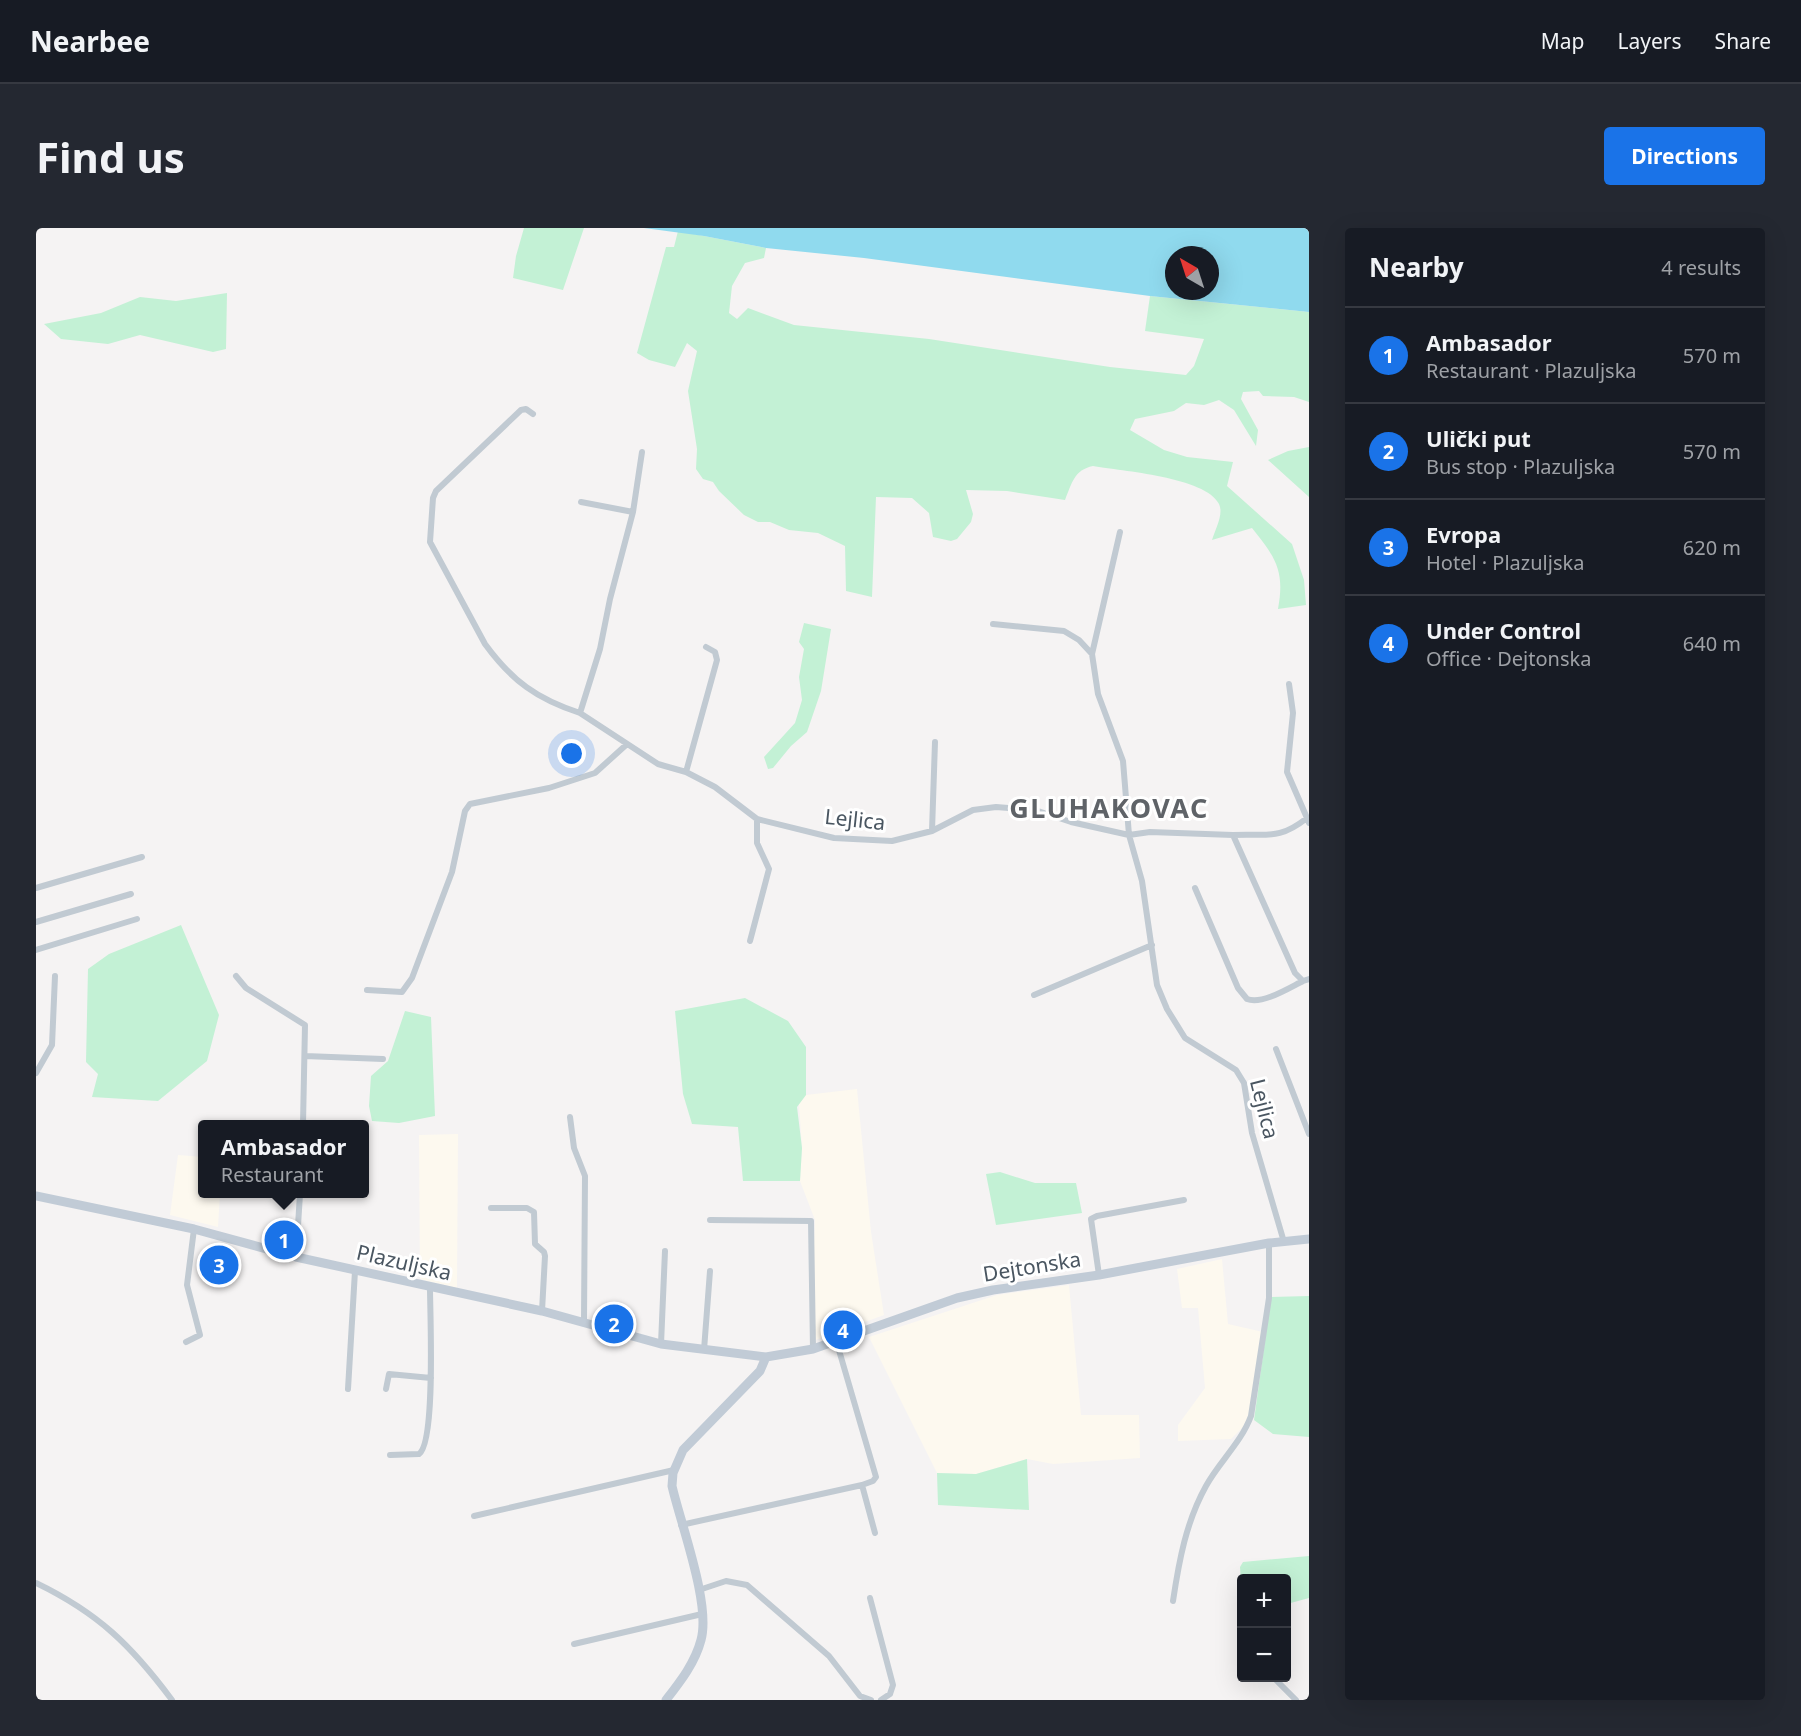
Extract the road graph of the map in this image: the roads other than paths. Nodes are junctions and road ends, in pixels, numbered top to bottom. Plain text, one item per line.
1 (533, 414) dead end
2 (642, 452) dead end
3 (581, 502) dead end
4 (633, 512) junction
5 (1120, 532) dead end
6 (993, 624) dead end
7 (706, 647) dead end
8 (1092, 654) junction
9 (1289, 684) dead end
10 (580, 713) junction
11 (935, 742) dead end
12 (626, 745) junction
13 (686, 772) junction
14 (757, 819) junction
15 (1308, 819) edge
16 (932, 831) junction
17 (1129, 835) junction
18 (1233, 835) junction
19 (142, 857) dead end
20 (36, 888) edge
21 (1195, 888) dead end
22 (131, 894) dead end
23 (137, 919) dead end
24 (36, 922) edge
25 (750, 941) dead end
26 (1152, 945) junction
27 (36, 950) edge
28 (55, 976) dead end
29 (236, 976) dead end
30 (1306, 980) edge
31 (367, 990) dead end
32 (1034, 994) dead end
33 (1276, 1049) dead end
34 (305, 1056) junction
35 (383, 1059) dead end
36 (36, 1073) edge
37 (570, 1117) dead end
38 (303, 1120) edge
39 (1309, 1134) edge
40 (36, 1196) edge
41 (300, 1198) edge
42 (1184, 1200) dead end
43 (491, 1208) dead end
44 (710, 1220) dead end
45 (194, 1229) junction
46 (1309, 1239) edge
47 (1284, 1242) junction
48 (1269, 1243) junction
49 (665, 1251) dead end
50 (296, 1257) junction
51 (355, 1271) junction
52 (710, 1271) dead end
53 (1099, 1275) junction
54 (430, 1288) junction
55 (542, 1311) junction
56 (584, 1321) junction
57 (836, 1340) junction
58 (186, 1342) dead end
59 (661, 1344) junction
60 (813, 1348) junction
61 (704, 1350) junction
62 (766, 1357) junction
63 (431, 1378) junction
64 (348, 1389) dead end
65 (386, 1389) dead end
66 (390, 1455) dead end
67 (675, 1470) junction
68 (862, 1485) junction
69 (474, 1516) dead end
70 (681, 1525) junction
71 (875, 1533) dead end
72 (36, 1583) edge
73 (699, 1590) junction
74 (870, 1599) dead end
75 (1173, 1601) dead end
76 (702, 1614) junction
77 (573, 1644) dead end
78 (1279, 1682) edge
79 (171, 1700) edge
80 (666, 1700) edge
81 (871, 1700) edge
82 (881, 1700) edge
83 (1296, 1700) edge

1 - 10 street, Lejlica
2 - 4 street
3 - 4 street
4 - 10 street
5 - 8 street
6 - 8 street
7 - 13 street
8 - 17 street, Lejlica
9 - 15 street
10 - 12 street, Lejlica
11 - 16 street
12 - 13 street, Lejlica
12 - 31 street
13 - 14 street, Lejlica
14 - 16 street, Lejlica
14 - 25 street
15 - 18 street, Lejlica
16 - 17 street, Lejlica
17 - 18 street, Lejlica
17 - 26 street, Lejlica
18 - 30 street
19 - 20 street
21 - 30 street
22 - 24 street
23 - 27 street
26 - 32 street
26 - 47 street, Lejlica
28 - 36 street
29 - 34 street
33 - 39 street, Lejlica
34 - 35 street
34 - 38 street
37 - 56 street
40 - 45 main road, Plazuljska
41 - 50 street
42 - 53 street
43 - 55 street
44 - 60 street
45 - 50 main road, Plazuljska
45 - 58 street
46 - 47 main road, Dejtonska
47 - 48 main road, Dejtonska
48 - 53 main road, Dejtonska
48 - 75 street
49 - 59 street
50 - 51 main road, Plazuljska
51 - 54 main road, Plazuljska
51 - 64 street
52 - 61 street
53 - 57 main road, Dejtonska
54 - 55 main road, Plazuljska
54 - 63 street
55 - 56 main road, Plazuljska
56 - 59 main road, Plazuljska
57 - 60 main road, Dejtonska
57 - 68 street
59 - 61 main road, Plazuljska
60 - 62 main road, Dejtonska
61 - 62 main road, Plazuljska
62 - 67 main road
63 - 65 street
63 - 66 street
67 - 69 street
67 - 70 main road
68 - 70 street
68 - 71 street
70 - 73 main road
72 - 79 street
73 - 76 main road
73 - 81 street
74 - 82 street
76 - 77 street
76 - 80 main road
78 - 83 street

